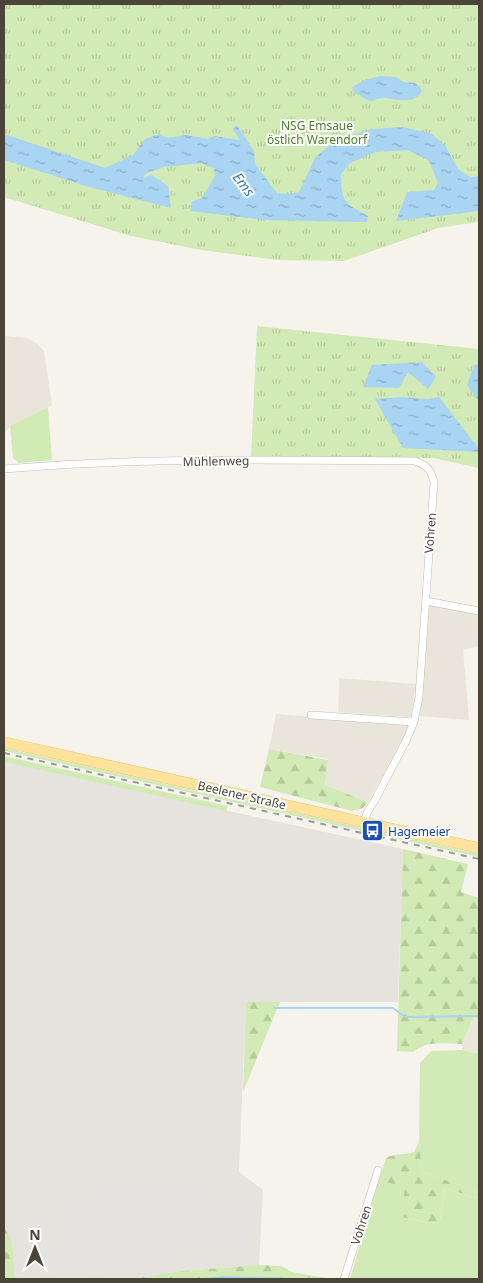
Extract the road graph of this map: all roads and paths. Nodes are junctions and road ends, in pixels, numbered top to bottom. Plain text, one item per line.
1 (428, 467) joint
2 (4, 469) edge
3 (426, 601) junction
4 (479, 611) edge
5 (311, 715) dead end
6 (414, 722) junction
7 (4, 742) edge
8 (364, 822) junction
9 (479, 848) edge
10 (378, 1170) dead end
11 (344, 1279) edge

1 - 2 street, Mühlenweg
1 - 3 street, Vohren
3 - 4 street
3 - 6 street, Vohren
5 - 6 street
6 - 8 street, Vohren
7 - 8 main road, Beelener Straße
8 - 9 main road, Beelener Straße
10 - 11 street, Vohren

